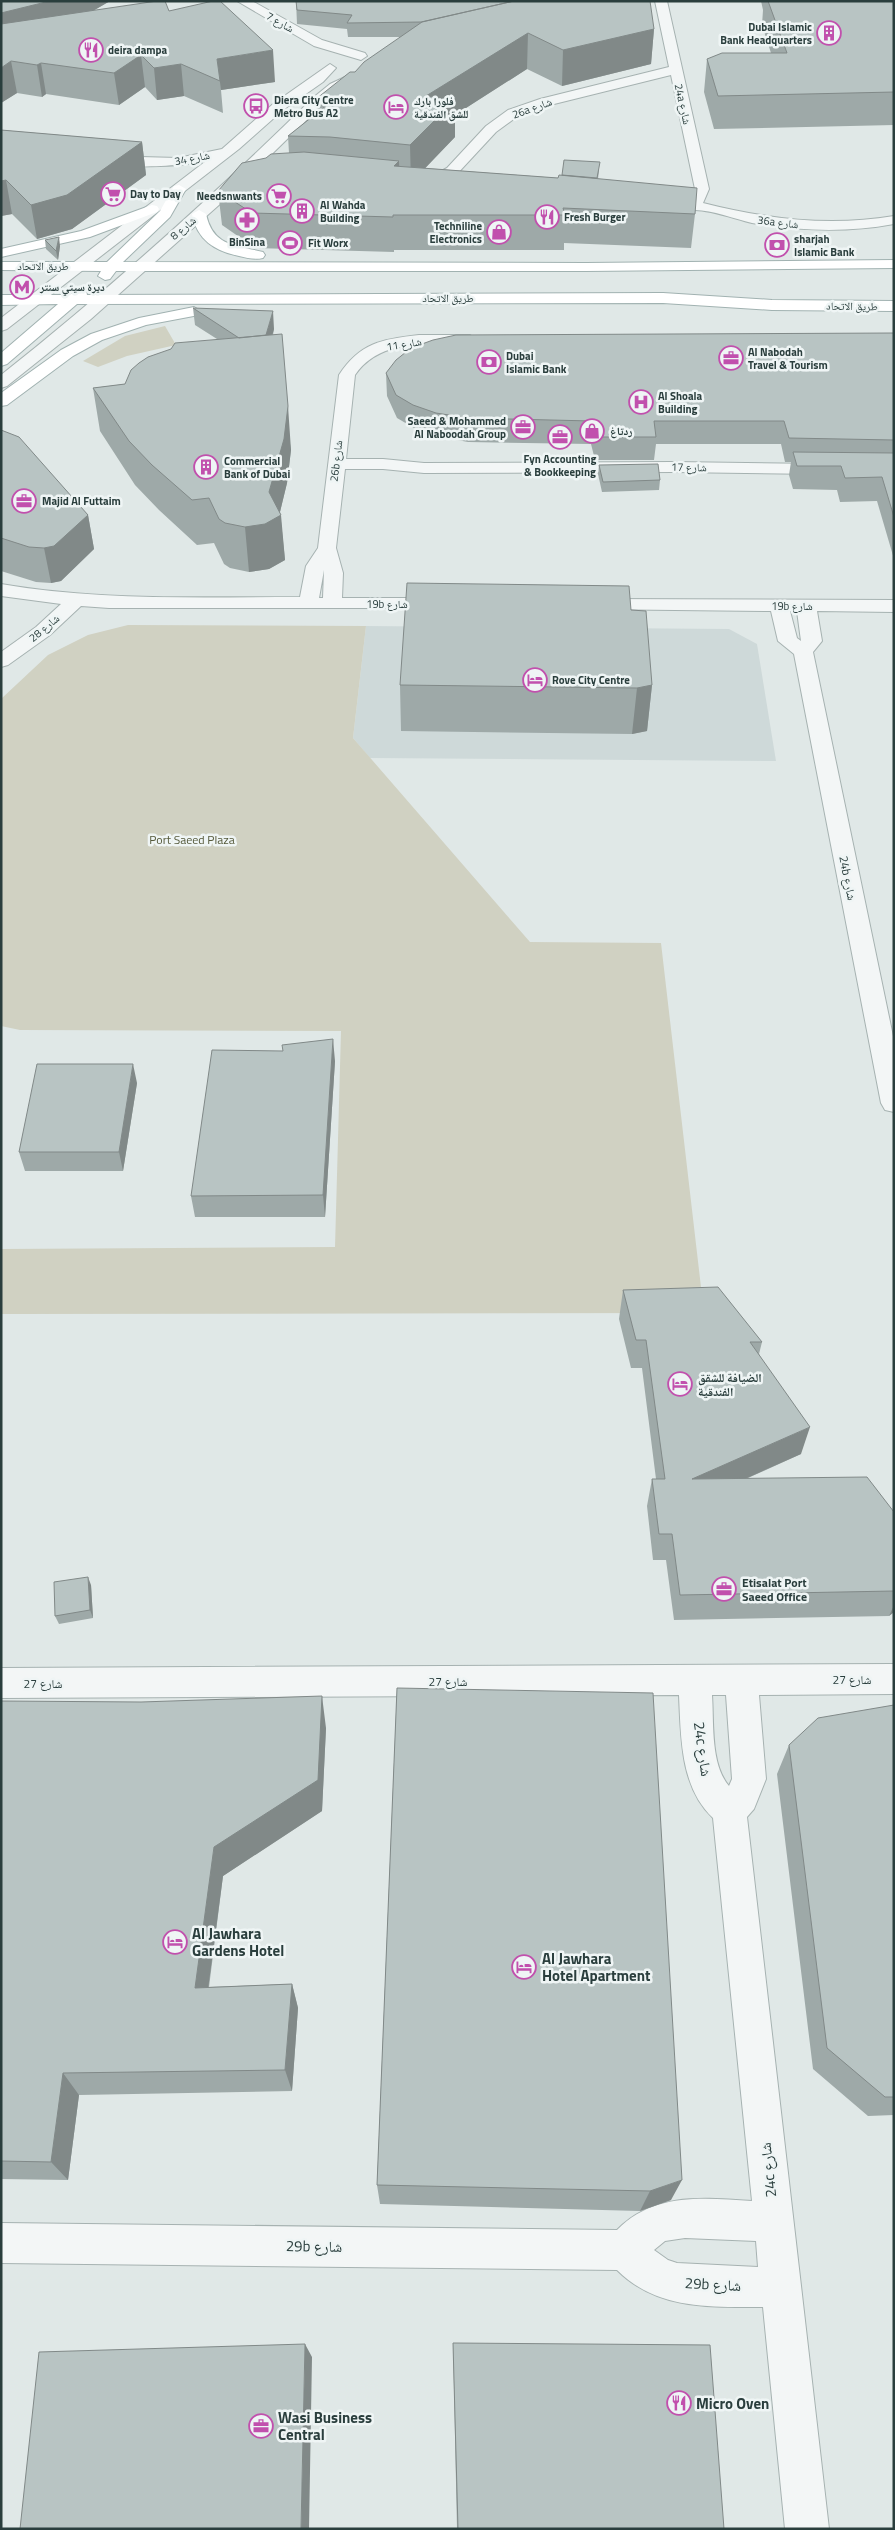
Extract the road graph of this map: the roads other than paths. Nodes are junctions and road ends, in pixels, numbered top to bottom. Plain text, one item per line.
1 (243, 1) edge
2 (659, 7) edge
3 (318, 43) junction
4 (330, 66) junction
5 (677, 74) junction
6 (234, 146) junction
7 (92, 157) edge
8 (148, 164) junction
9 (452, 171) junction
10 (255, 183) edge
11 (458, 186) edge
12 (179, 189) junction
13 (408, 190) edge
14 (426, 191) junction
15 (224, 193) junction
16 (444, 193) edge
17 (694, 205) junction
18 (152, 209) junction
19 (645, 211) edge
20 (199, 214) junction
21 (894, 220) edge
22 (1, 253) edge
23 (894, 253) edge
24 (807, 264) junction
25 (894, 264) edge
26 (1, 266) edge
27 (79, 266) junction
28 (141, 266) junction
29 (346, 266) junction
30 (586, 267) junction
31 (60, 281) junction
32 (101, 281) junction
33 (233, 281) dead end
34 (31, 282) dead end
35 (122, 282) junction
36 (149, 282) dead end
37 (761, 290) dead end
38 (73, 298) junction
39 (341, 298) junction
40 (663, 298) junction
41 (37, 299) junction
42 (1, 300) edge
43 (772, 305) junction
44 (894, 306) edge
45 (894, 316) edge
46 (1, 326) edge
47 (488, 340) edge
48 (1, 361) edge
49 (347, 375) joint
50 (1, 383) edge
51 (1, 401) edge
52 (335, 469) junction
53 (894, 470) edge
54 (327, 548) junction
55 (1, 590) edge
56 (43, 597) junction
57 (76, 600) junction
58 (309, 603) junction
59 (332, 603) junction
60 (458, 604) edge
61 (576, 605) edge
62 (779, 606) junction
63 (806, 606) junction
64 (894, 606) edge
65 (803, 652) junction
66 (6, 657) edge
67 (894, 1103) edge
68 (894, 1678) edge
69 (741, 1679) junction
70 (695, 1680) junction
71 (1, 1683) edge
72 (730, 1811) junction
73 (774, 2222) junction
74 (1, 2243) edge
75 (626, 2250) junction
76 (781, 2287) junction
77 (807, 2529) edge

1 - 3 street, شارع 7
2 - 5 street, 24a شارع
3 - 4 street
3 - 4 street, شارع 7
4 - 6 street
4 - 15 street, شارع 8
5 - 9 street, 26a شارع
5 - 17 street, 24a شارع
6 - 8 street, شارع 34
6 - 12 street
7 - 8 street, شارع 34
8 - 12 street, شارع 34
9 - 11 street
9 - 14 street, 26a شارع
10 - 15 street
12 - 18 street
12 - 32 main road
13 - 14 street
14 - 16 street
15 - 20 street, شارع 8
17 - 19 street
17 - 21 street, 36a شارع
18 - 22 main road
18 - 27 street
20 - 28 street, شارع 8
20 - 29 main road
23 - 24 main road
24 - 25 main road
24 - 30 main road
26 - 27 main road, طريق الاتحاد
27 - 31 street
27 - 32 main road
28 - 29 main road
28 - 32 main road
28 - 35 street, شارع 8
29 - 30 main road
30 - 33 main road
31 - 32 main road
31 - 34 main road
31 - 41 street
32 - 35 street, شارع 8
32 - 38 main road, طريق الاتحاد
32 - 39 main road, طريق الاتحاد
32 - 41 main road
32 - 50 street, شارع 8
35 - 36 main road
37 - 40 main road
38 - 41 main road, طريق الاتحاد
38 - 48 main road
39 - 40 main road, طريق الاتحاد
39 - 51 main road
40 - 43 main road, طريق الاتحاد
41 - 42 main road, طريق الاتحاد
41 - 46 street
43 - 44 main road, طريق الاتحاد
43 - 45 main road
47 - 49 street, شارع 11
49 - 52 street, 26b شارع
52 - 53 street, شارع 17
52 - 54 street, 26b شارع
54 - 58 street, 26b شارع
54 - 59 street, 26b شارع
55 - 56 street, 19b شارع
56 - 57 street, 19b شارع
56 - 66 street, شارع 28
57 - 58 street, 19b شارع
57 - 66 street, شارع 28
58 - 59 street, 19b شارع
59 - 60 street, 19b شارع
61 - 62 street, 19b شارع
62 - 63 street, 19b شارع
62 - 65 street
63 - 64 street, 19b شارع
63 - 65 street, 24b شارع
65 - 67 street, 24b شارع
68 - 69 street, شارع 27
69 - 70 street, شارع 27
69 - 72 street
70 - 71 street, شارع 27
70 - 72 street, 24c شارع
72 - 73 street, 24c شارع
73 - 75 street
73 - 76 street, 24c شارع
74 - 75 street, 29b شارع
75 - 76 street, 29b شارع
76 - 77 street, 24c شارع

